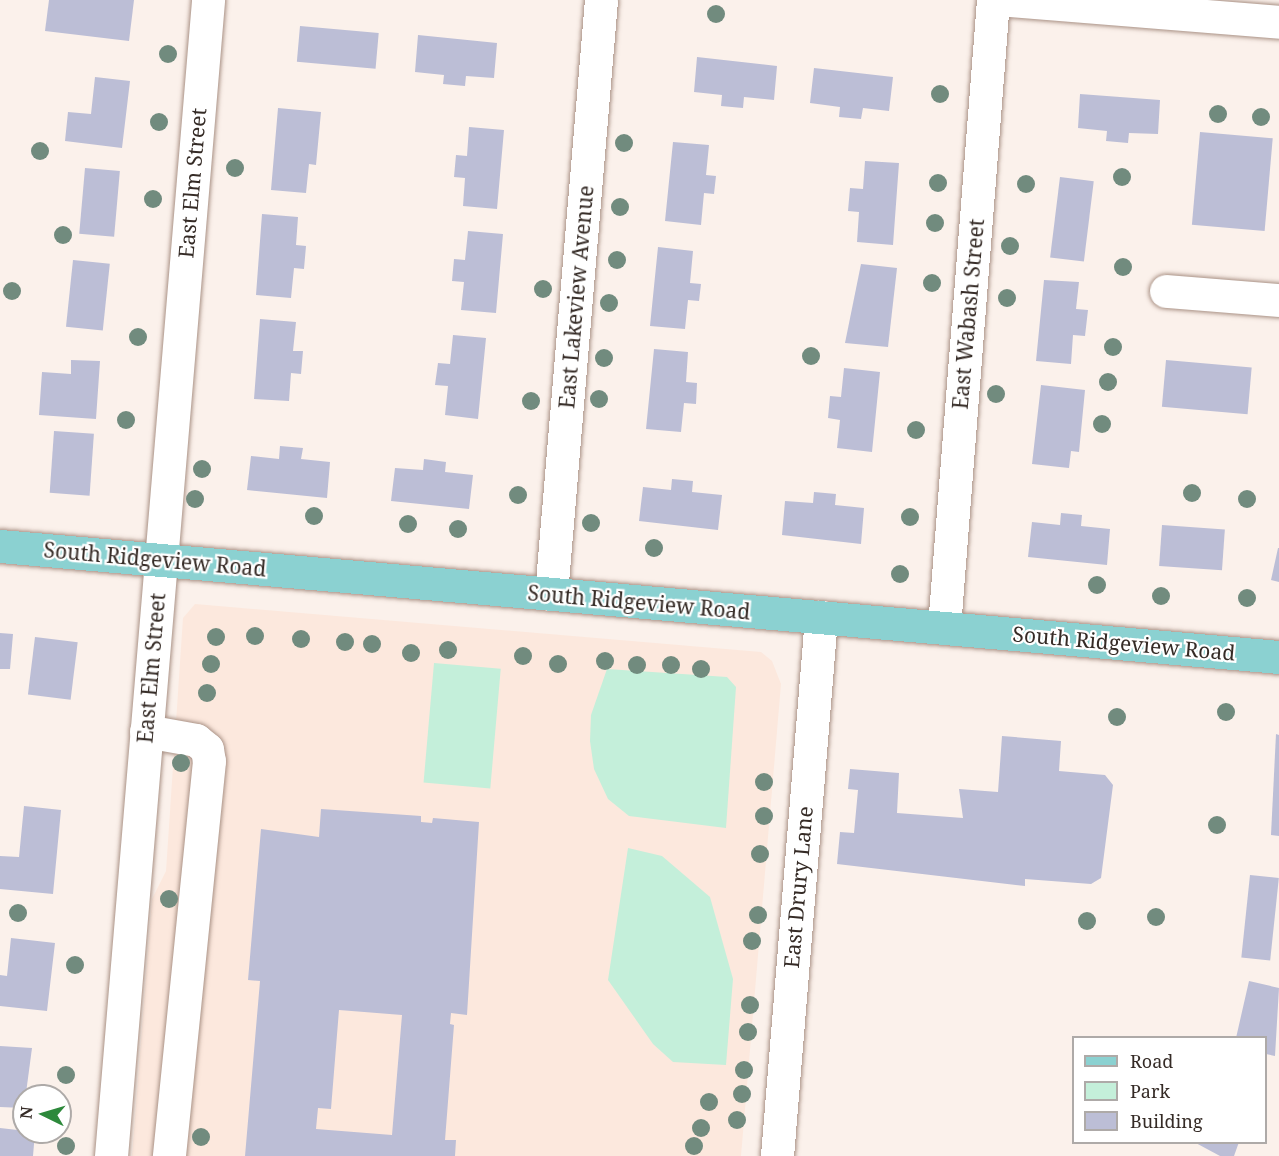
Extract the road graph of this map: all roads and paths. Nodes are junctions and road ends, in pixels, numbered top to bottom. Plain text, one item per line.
1 (208, 0) edge
2 (601, 0) edge
3 (993, 0) edge
4 (1008, 0) edge
5 (1279, 22) edge
6 (1166, 291) dead end
7 (1279, 300) edge
8 (0, 546) edge
9 (160, 560) junction
10 (551, 594) junction
11 (821, 617) junction
12 (944, 627) junction
13 (1279, 657) edge
14 (146, 731) junction
15 (111, 1156) edge
16 (169, 1156) edge
17 (777, 1156) edge

1 - 9 street, East Elm Street
2 - 10 street, East Lakeview Avenue
3 - 12 street, East Wabash Street
4 - 5 street
6 - 7 street
8 - 9 main road, South Ridgeview Road
9 - 10 main road, South Ridgeview Road
9 - 14 street, East Elm Street
10 - 11 main road, South Ridgeview Road
11 - 12 main road, South Ridgeview Road
11 - 17 street, East Drury Lane
12 - 13 main road, South Ridgeview Road
14 - 15 street, East Elm Street
14 - 16 street

